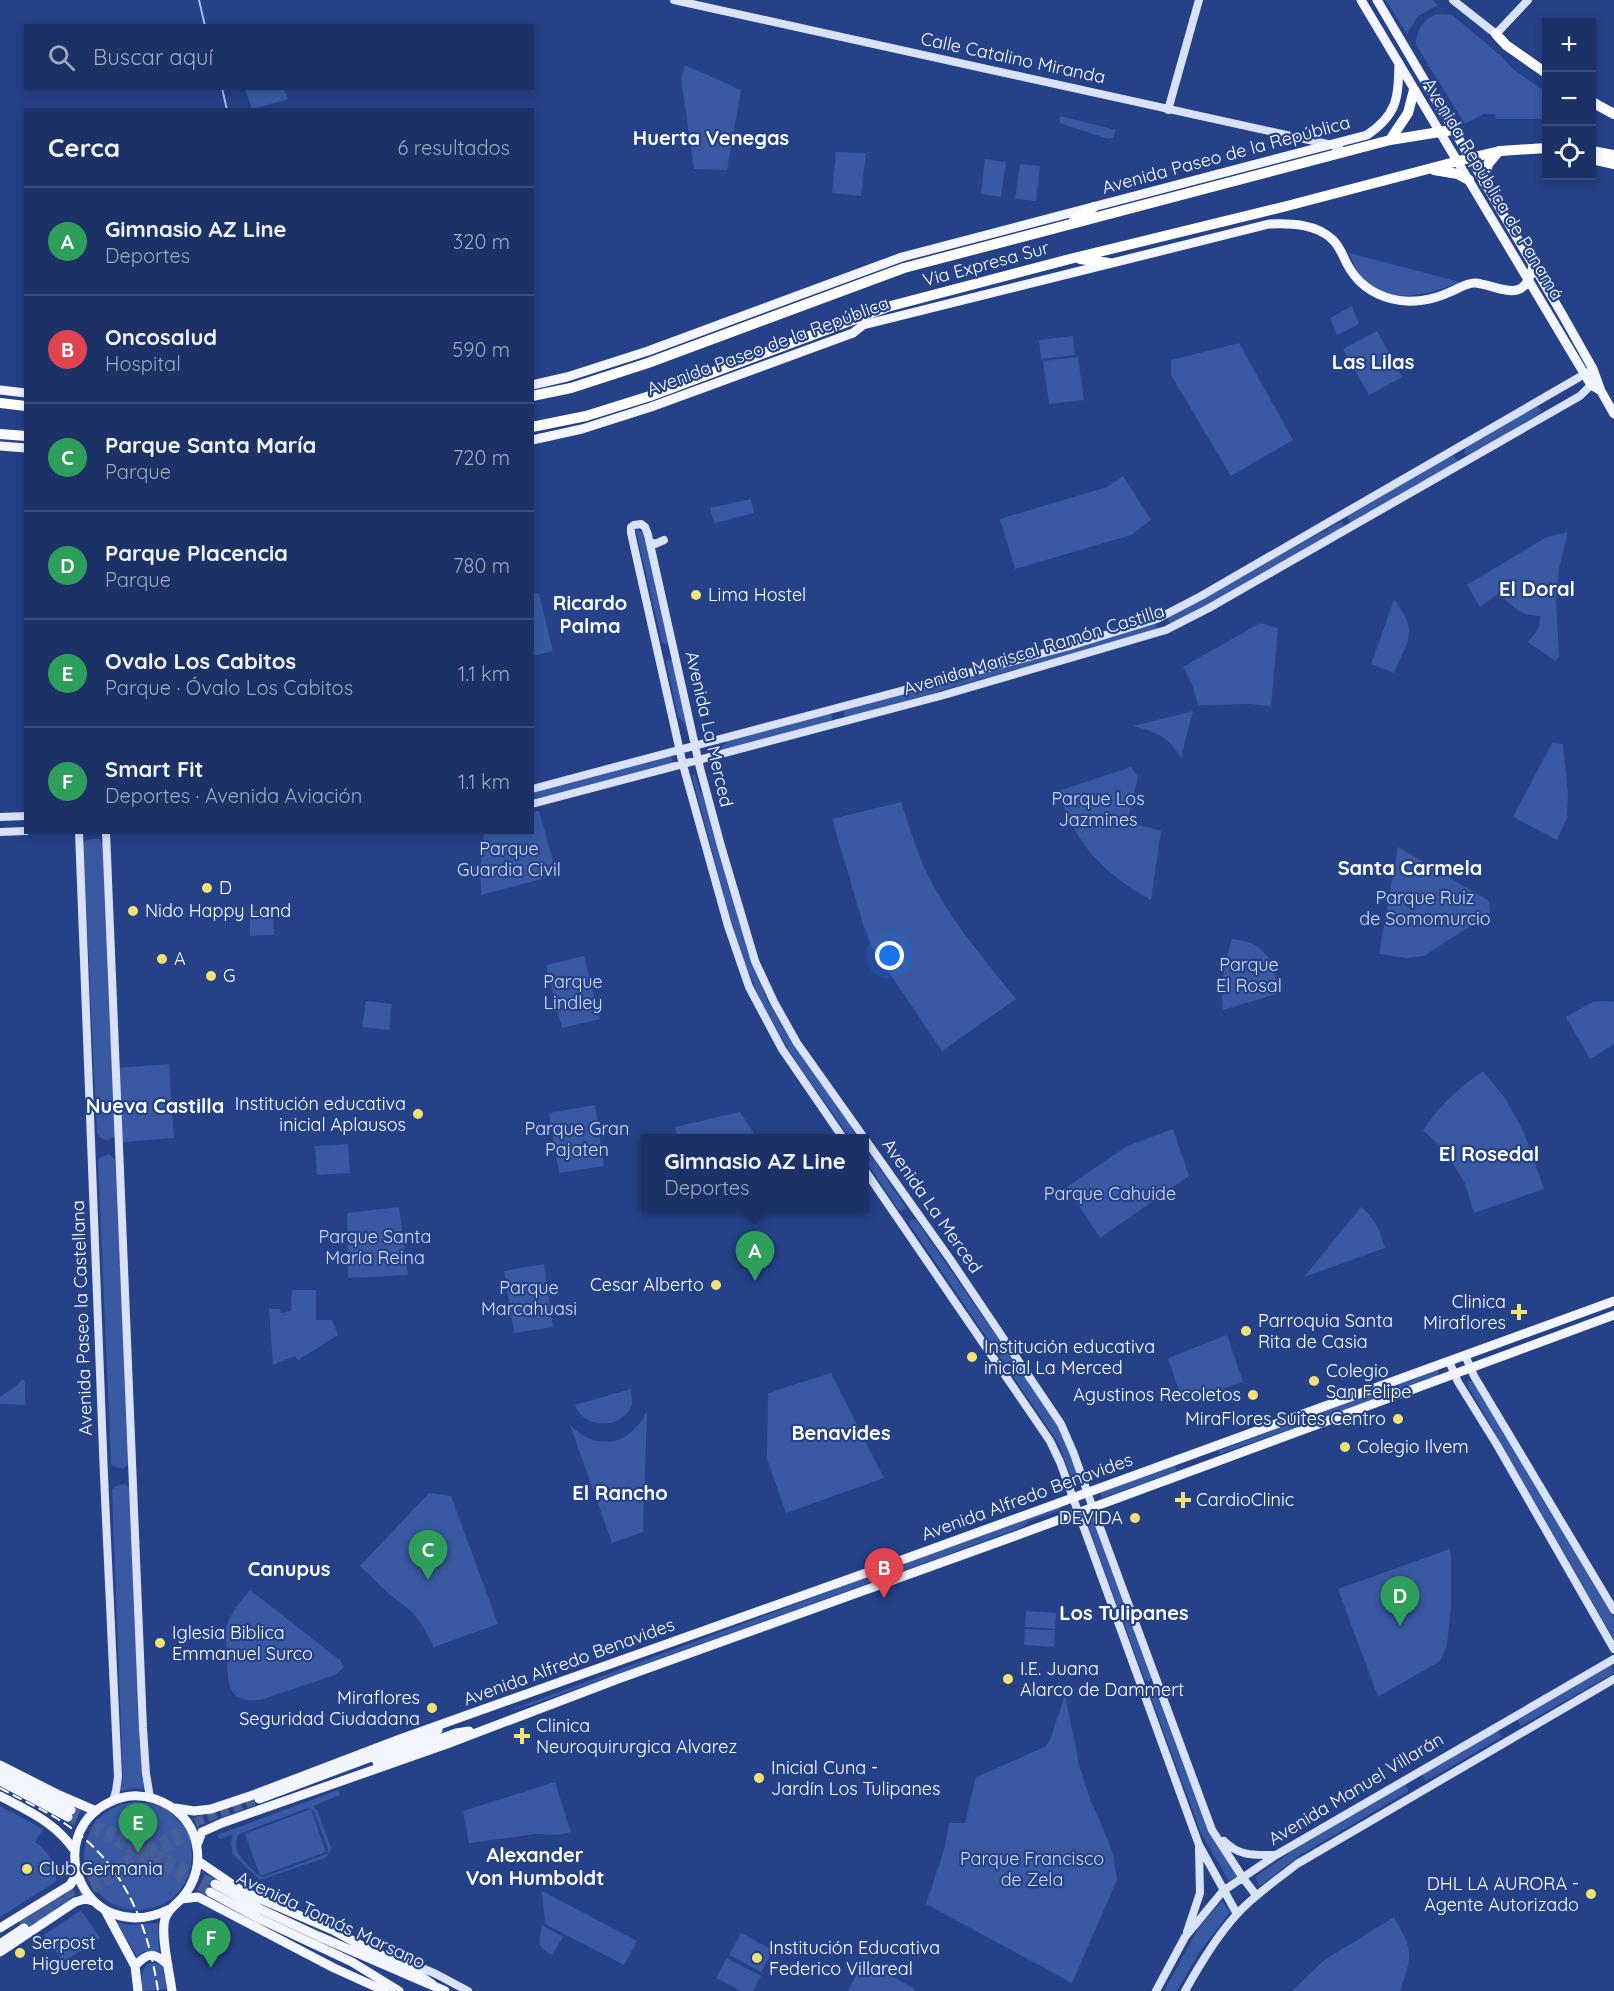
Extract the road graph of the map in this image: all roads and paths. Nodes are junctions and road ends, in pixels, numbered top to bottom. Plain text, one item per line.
1 (674, 0) edge
2 (1199, 0) edge
3 (1361, 0) edge
4 (1377, 0) edge
5 (1453, 0) edge
6 (1528, 0) edge
7 (1496, 34) junction
8 (1399, 63) junction
9 (1545, 72) edge
10 (1414, 90) junction
11 (1596, 104) edge
12 (1168, 110) junction
13 (1611, 112) edge
14 (1452, 129) junction
15 (1439, 131) junction
16 (1390, 140) junction
17 (1332, 145) junction
18 (1542, 149) edge
19 (1500, 151) junction
20 (1596, 152) edge
21 (1343, 153) junction
22 (1614, 155) edge
23 (1470, 158) junction
24 (1596, 160) edge
25 (1457, 161) junction
26 (1614, 164) edge
27 (1427, 170) junction
28 (1469, 180) junction
29 (1484, 182) junction
30 (1094, 207) junction
31 (1064, 226) junction
32 (1074, 258) junction
33 (1109, 263) junction
34 (1533, 266) junction
35 (1529, 280) junction
36 (1592, 377) junction
37 (534, 385) edge
38 (0, 390) edge
39 (24, 393) edge
40 (534, 396) edge
41 (24, 399) edge
42 (1540, 401) junction
43 (0, 402) edge
44 (24, 406) edge
45 (1547, 414) junction
46 (1614, 414) edge
47 (534, 427) edge
48 (0, 434) edge
49 (24, 436) edge
50 (534, 440) edge
51 (0, 446) edge
52 (24, 448) edge
53 (1457, 448) junction
54 (1464, 461) junction
55 (664, 540) dead end
56 (650, 542) junction
57 (674, 652) junction
58 (659, 655) junction
59 (834, 709) junction
60 (838, 724) junction
61 (695, 746) junction
62 (680, 750) junction
63 (699, 761) junction
64 (683, 765) junction
65 (534, 788) edge
66 (534, 803) edge
67 (24, 816) edge
68 (0, 817) edge
69 (24, 831) edge
70 (0, 832) edge
71 (79, 834) edge
72 (106, 834) edge
73 (840, 1134) edge
74 (861, 1134) edge
75 (869, 1145) edge
76 (869, 1176) edge
77 (1614, 1301) edge
78 (1614, 1315) edge
79 (1465, 1355) junction
80 (1449, 1361) junction
81 (1470, 1369) junction
82 (1455, 1374) junction
83 (1088, 1492) junction
84 (1073, 1498) junction
85 (1092, 1507) junction
86 (1077, 1512) junction
87 (888, 1565) junction
88 (894, 1579) junction
89 (1614, 1610) edge
90 (1614, 1649) edge
91 (1614, 1659) edge
92 (1614, 1679) edge
93 (1157, 1683) junction
94 (1143, 1688) junction
95 (449, 1722) junction
96 (483, 1730) junction
97 (0, 1765) edge
98 (0, 1774) edge
99 (0, 1781) edge
100 (0, 1796) edge
101 (150, 1797) junction
102 (112, 1801) junction
103 (174, 1808) junction
104 (96, 1810) junction
105 (1212, 1830) junction
106 (197, 1845) junction
107 (1199, 1845) junction
108 (75, 1851) junction
109 (1276, 1855) junction
110 (198, 1861) junction
111 (77, 1874) junction
112 (1243, 1878) junction
113 (1223, 1892) junction
114 (1256, 1895) junction
115 (181, 1899) junction
116 (93, 1901) junction
117 (170, 1909) junction
118 (105, 1910) junction
119 (1237, 1914) junction
120 (0, 1928) edge
121 (333, 1930) junction
122 (0, 1935) edge
123 (1185, 1937) junction
124 (0, 1944) edge
125 (0, 1952) edge
126 (168, 1965) junction
127 (135, 1966) junction
128 (433, 1985) junction
129 (138, 1991) edge
130 (172, 1991) edge
131 (385, 1991) edge
132 (399, 1991) edge
133 (445, 1991) edge
134 (468, 1991) edge
135 (1156, 1991) edge
136 (1185, 1991) edge

1 - 12 main road, Calle Catalino Miranda
2 - 12 main road
3 - 8 main road, Avenida República de Panamá
4 - 14 main road, Avenida República de Panamá
5 - 7 main road
6 - 7 main road
7 - 9 highway
8 - 10 main road, Avenida República de Panamá
8 - 17 main road, Avenida Paseo de la República
10 - 15 main road, Avenida República de Panamá
10 - 16 highway
11 - 13 highway
12 - 17 main road, Calle Catalino Miranda
14 - 15 highway, Via Expresa Sur
14 - 23 main road, Avenida República de Panamá
15 - 16 highway, Via Expresa Sur
15 - 25 main road, Avenida República de Panamá
16 - 21 highway, Via Expresa Sur
17 - 21 main road, Calle Catalino Miranda
17 - 30 main road, Avenida Paseo de la República
18 - 19 highway, Via Expresa Sur
19 - 23 highway, Via Expresa Sur
19 - 29 highway
20 - 22 highway
21 - 31 highway, Via Expresa Sur
23 - 25 highway, Via Expresa Sur
23 - 29 main road, Avenida República de Panamá
24 - 26 highway
25 - 27 highway, Via Expresa Sur
25 - 28 main road, Avenida República de Panamá
27 - 28 highway
27 - 32 highway, Via Expresa Sur
28 - 35 main road, Avenida República de Panamá
29 - 34 main road, Avenida República de Panamá
30 - 31 highway
30 - 37 main road, Avenida Paseo de la República
31 - 40 highway, Via Expresa Sur
32 - 33 highway
32 - 47 highway, Via Expresa Sur
33 - 35 main road, Avenida Paseo de la República
33 - 50 main road, Avenida Paseo de la República
34 - 35 main road
34 - 36 main road, Avenida República de Panamá
35 - 36 main road, Avenida República de Panamá
36 - 42 main road, Avenida Mariscal Ramón Castilla
36 - 45 main road, Avenida Mariscal Ramón Castilla
36 - 46 main road, Avenida República de Panamá
38 - 39 main road
41 - 43 highway
42 - 45 main road
42 - 53 main road, Avenida Mariscal Ramón Castilla
43 - 44 highway
45 - 54 main road, Avenida Mariscal Ramón Castilla
48 - 49 highway
51 - 52 main road
53 - 54 main road
53 - 59 main road, Avenida Mariscal Ramón Castilla
54 - 60 main road, Avenida Mariscal Ramón Castilla
55 - 56 main road
56 - 57 main road, Avenida La Merced
56 - 58 main road, Avenida La Merced
57 - 58 main road
57 - 61 main road, Avenida La Merced
58 - 62 main road, Avenida La Merced
59 - 60 main road
59 - 61 main road, Avenida Mariscal Ramón Castilla
60 - 63 main road, Avenida Mariscal Ramón Castilla
61 - 62 main road, Avenida Mariscal Ramón Castilla
61 - 63 main road, Avenida La Merced
62 - 64 main road, Avenida La Merced
62 - 65 main road, Avenida Mariscal Ramón Castilla
63 - 64 main road, Avenida Mariscal Ramón Castilla
63 - 74 main road, Avenida La Merced
64 - 66 main road, Avenida Mariscal Ramón Castilla
64 - 73 main road, Avenida La Merced
67 - 68 main road
69 - 70 main road
71 - 102 main road, Avenida Paseo la Castellana
72 - 101 main road
75 - 83 main road, Avenida La Merced
76 - 84 main road, Avenida La Merced
77 - 79 main road, Avenida Alfredo Benavides
78 - 81 main road, Avenida Alfredo Benavides
79 - 80 main road, Avenida Alfredo Benavides
79 - 81 main road
80 - 82 main road
80 - 83 main road, Avenida Alfredo Benavides
81 - 82 main road, Avenida Alfredo Benavides
81 - 89 main road
82 - 85 main road, Avenida Alfredo Benavides
82 - 90 main road
83 - 84 main road, Avenida Alfredo Benavides
83 - 85 main road, Avenida La Merced
84 - 86 main road, Avenida La Merced
84 - 87 main road, Avenida Alfredo Benavides
85 - 86 main road, Avenida Alfredo Benavides
85 - 93 main road, Avenida La Merced
86 - 88 main road, Avenida Alfredo Benavides
86 - 94 main road, Avenida La Merced
87 - 88 main road
87 - 95 main road, Avenida Alfredo Benavides
88 - 96 main road, Avenida Alfredo Benavides
91 - 109 main road, Avenida Manuel Villarán
92 - 114 main road, Avenida Manuel Villarán
93 - 94 main road
93 - 105 main road, Avenida La Merced
94 - 107 main road, Avenida La Merced
95 - 96 main road, Avenida Alfredo Benavides
95 - 103 main road, Avenida Alfredo Benavides
96 - 106 main road, Avenida Alfredo Benavides
97 - 104 main road
98 - 99 main road
100 - 108 main road
101 - 102 main road
101 - 103 main road
102 - 104 main road
103 - 106 main road
104 - 108 main road
105 - 109 main road
105 - 112 main road
106 - 110 main road
107 - 113 main road
107 - 123 main road
108 - 111 main road
109 - 112 main road, Avenida Manuel Villarán
110 - 115 main road
110 - 121 main road, Avenida Tomás Marsano
111 - 116 main road
111 - 120 main road
112 - 113 main road, Avenida Manuel Villarán
112 - 114 main road
113 - 119 main road
113 - 123 main road, Avenida Manuel Villarán
114 - 119 main road, Avenida Manuel Villarán
115 - 117 main road
115 - 131 main road, Avenida Tomás Marsano
116 - 118 main road
116 - 125 main road
117 - 118 main road
117 - 126 main road
118 - 127 main road
119 - 136 main road, Avenida Manuel Villarán
121 - 128 main road, Avenida Tomás Marsano
121 - 134 main road, Avenida Tomás Marsano
122 - 124 main road
123 - 135 main road, Avenida Manuel Villarán
126 - 127 main road
126 - 130 main road
127 - 129 main road
128 - 132 main road, Avenida Tomás Marsano
128 - 133 main road, Avenida Tomás Marsano

